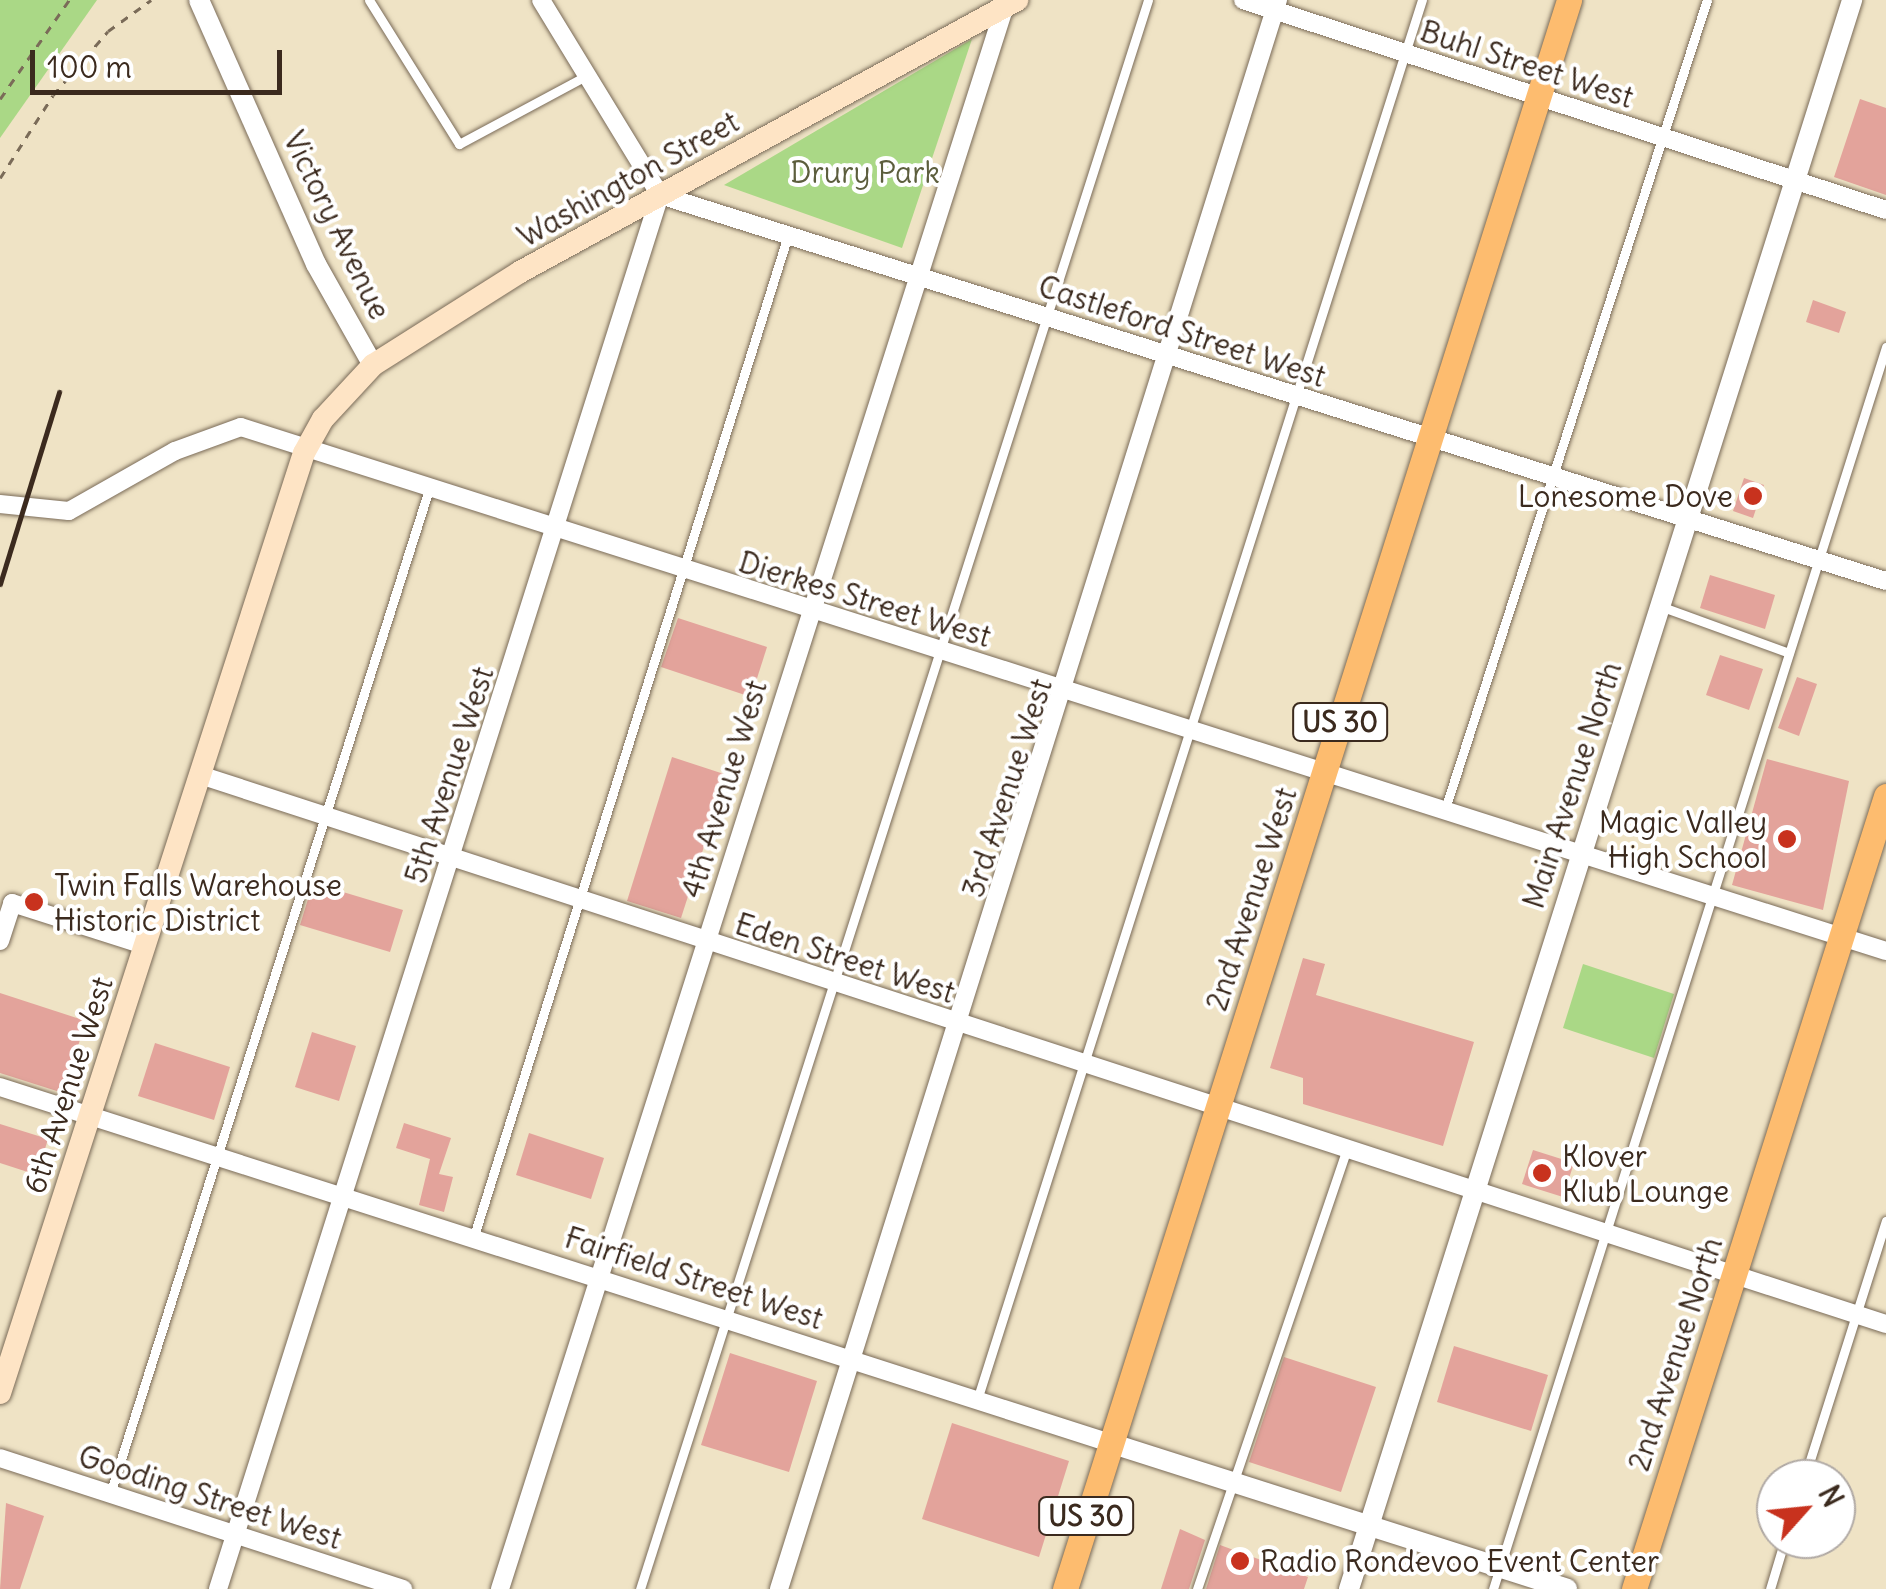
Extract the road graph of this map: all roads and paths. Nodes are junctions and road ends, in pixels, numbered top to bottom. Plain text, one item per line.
1 (69, 0) edge
2 (151, 0) edge
3 (200, 0) edge
4 (369, 0) edge
5 (541, 0) edge
6 (1148, 0) edge
7 (1242, 0) edge
8 (1422, 0) edge
9 (1569, 0) edge
10 (1707, 0) edge
11 (1852, 0) edge
12 (1011, 3) edge
13 (1276, 5) edge
14 (1405, 54) junction
15 (584, 77) junction
16 (1539, 97) junction
17 (0, 99) edge
18 (1662, 138) junction
19 (0, 178) edge
20 (1795, 181) junction
21 (660, 195) junction
22 (1886, 210) edge
23 (788, 235) junction
24 (914, 275) junction
25 (1047, 317) junction
26 (1886, 347) edge
27 (1170, 356) junction
28 (373, 365) junction
29 (1296, 396) junction
30 (1432, 439) junction
31 (304, 453) junction
32 (1552, 478) junction
33 (428, 492) junction
34 (0, 504) edge
35 (1688, 520) junction
36 (556, 532) junction
37 (1818, 561) junction
38 (682, 572) junction
39 (1886, 582) edge
40 (1660, 606) junction
41 (808, 610) junction
42 (936, 650) junction
43 (1789, 653) junction
44 (1067, 691) junction
45 (1192, 730) junction
46 (1325, 771) junction
47 (200, 775) junction
48 (1886, 796) edge
49 (1445, 809) junction
50 (326, 816) junction
51 (1582, 855) junction
52 (452, 858) junction
53 (1712, 896) junction
54 (580, 900) junction
55 (1841, 937) junction
56 (0, 941) edge
57 (705, 941) junction
58 (144, 945) junction
59 (1886, 952) edge
60 (834, 983) junction
61 (960, 1025) junction
62 (1084, 1066) junction
63 (0, 1087) edge
64 (1218, 1110) junction
65 (90, 1116) junction
66 (1346, 1151) junction
67 (217, 1156) junction
68 (1474, 1194) junction
69 (343, 1197) junction
70 (1886, 1220) edge
71 (1605, 1235) junction
72 (473, 1239) junction
73 (1734, 1276) junction
74 (598, 1279) junction
75 (1856, 1314) junction
76 (726, 1320) junction
77 (1886, 1324) edge
78 (856, 1362) junction
79 (0, 1392) edge
80 (977, 1400) junction
81 (1108, 1442) junction
82 (0, 1458) edge
83 (1810, 1459) edge
84 (1229, 1481) junction
85 (110, 1494) junction
86 (1369, 1526) junction
87 (236, 1534) junction
88 (1780, 1559) edge
89 (1500, 1568) junction
90 (358, 1582) edge
91 (218, 1589) edge
92 (403, 1589) edge
93 (500, 1589) edge
94 (640, 1589) edge
95 (779, 1589) edge
96 (1065, 1589) edge
97 (1197, 1589) edge
98 (1349, 1589) edge
99 (1493, 1589) edge
100 (1567, 1589) edge
101 (1634, 1589) edge
102 (1770, 1589) edge

1 - 17 path
2 - 19 path
3 - 28 street, Victory Avenue
4 - 15 lane
5 - 15 street
6 - 25 lane
7 - 13 street, Buhl Street West
8 - 14 lane
9 - 16 main road, 2nd Avenue West / US 30
10 - 18 lane
11 - 20 street, Main Avenue North
12 - 21 main road, Washington Street
12 - 24 street, 4th Avenue West
13 - 14 street, Buhl Street West
13 - 27 street, 3rd Avenue West
14 - 16 street, Buhl Street West
14 - 29 lane
15 - 21 street
16 - 18 street, Buhl Street West
16 - 30 main road, 2nd Avenue West / US 30
18 - 20 street, Buhl Street West
18 - 32 lane
20 - 22 street, Buhl Street West
20 - 35 street, Main Avenue North
21 - 23 street, Castleford Street West
21 - 28 main road, Washington Street
21 - 36 street, 5th Avenue West
23 - 24 street, Castleford Street West
23 - 38 lane
24 - 25 street, Castleford Street West
24 - 41 street, 4th Avenue West
25 - 27 street, Castleford Street West
25 - 42 lane
26 - 37 lane
27 - 29 street, Castleford Street West
27 - 44 street, 3rd Avenue West
28 - 31 main road, Washington Street
29 - 30 street, Castleford Street West
29 - 45 lane
30 - 32 street, Castleford Street West
30 - 46 main road, 2nd Avenue West / US 30
31 - 33 street, Dierkes Street West
31 - 34 street, Dierkes Street West
31 - 47 main road, 6th Avenue West
32 - 35 street, Castleford Street West
32 - 49 lane
33 - 36 street, Dierkes Street West
33 - 50 lane
35 - 37 street, Castleford Street West
35 - 40 street, Main Avenue North
36 - 38 street, Dierkes Street West
36 - 52 street, 5th Avenue West
37 - 39 street, Castleford Street West
37 - 43 lane
38 - 41 street, Dierkes Street West
38 - 54 lane
40 - 43 lane
40 - 51 street, Main Avenue North
41 - 42 street, Dierkes Street West
41 - 57 street, 4th Avenue West
42 - 44 street, Dierkes Street West
42 - 60 lane
43 - 53 lane
44 - 45 street, Dierkes Street West
44 - 61 street, 3rd Avenue West
45 - 46 street, Dierkes Street West
45 - 62 lane
46 - 49 street, Dierkes Street West
46 - 64 main road, 2nd Avenue West / US 30
47 - 50 street, Eden Street West
47 - 58 main road, 6th Avenue West
48 - 55 main road, 2nd Avenue North
49 - 51 street, Dierkes Street West
50 - 52 street, Eden Street West
50 - 67 lane
51 - 53 street, Dierkes Street West
51 - 68 street, Main Avenue North
52 - 54 street, Eden Street West
52 - 69 street, 5th Avenue West
53 - 55 street, Dierkes Street West
53 - 71 lane
54 - 57 street, Eden Street West
54 - 72 lane
55 - 59 street, Dierkes Street West
55 - 73 main road, 2nd Avenue North
56 - 58 street
57 - 60 street, Eden Street West
57 - 74 street, 4th Avenue West
58 - 65 main road, 6th Avenue West
60 - 61 street, Eden Street West
60 - 76 lane
61 - 62 street, Eden Street West
61 - 78 street, 3rd Avenue West
62 - 64 street, Eden Street West
62 - 80 lane
63 - 65 street, Fairfield Street West
64 - 66 street, Eden Street West
64 - 81 main road, 2nd Avenue West / US 30
65 - 67 street, Fairfield Street West
65 - 79 main road, 6th Avenue West
66 - 68 street, Eden Street West
66 - 84 lane
67 - 69 street, Fairfield Street West
67 - 85 lane
68 - 71 street, Eden Street West
68 - 86 street, Main Avenue North
69 - 72 street, Fairfield Street West
69 - 87 street, 5th Avenue West
70 - 75 lane
71 - 73 street, Eden Street West
71 - 89 lane
72 - 74 street, Fairfield Street West
73 - 75 street, Eden Street West
73 - 101 main road, 2nd Avenue North
74 - 76 street, Fairfield Street West
74 - 93 street, 4th Avenue West
75 - 77 street, Eden Street West
75 - 83 lane
76 - 78 street, Fairfield Street West
76 - 94 lane
78 - 80 street, Fairfield Street West
78 - 95 street, 3rd Avenue West
80 - 81 street, Fairfield Street West
81 - 84 street, Fairfield Street West
81 - 96 main road, 2nd Avenue West / US 30
82 - 85 street, Gooding Street West
84 - 86 street, Fairfield Street West
84 - 97 lane
85 - 87 street, Gooding Street West
86 - 89 street, Fairfield Street West
86 - 98 street, Main Avenue North
87 - 90 street, Gooding Street West
87 - 91 street, 5th Avenue West
88 - 102 lane
89 - 99 lane
89 - 100 street, Fairfield Street West
90 - 92 street, Gooding Street West

